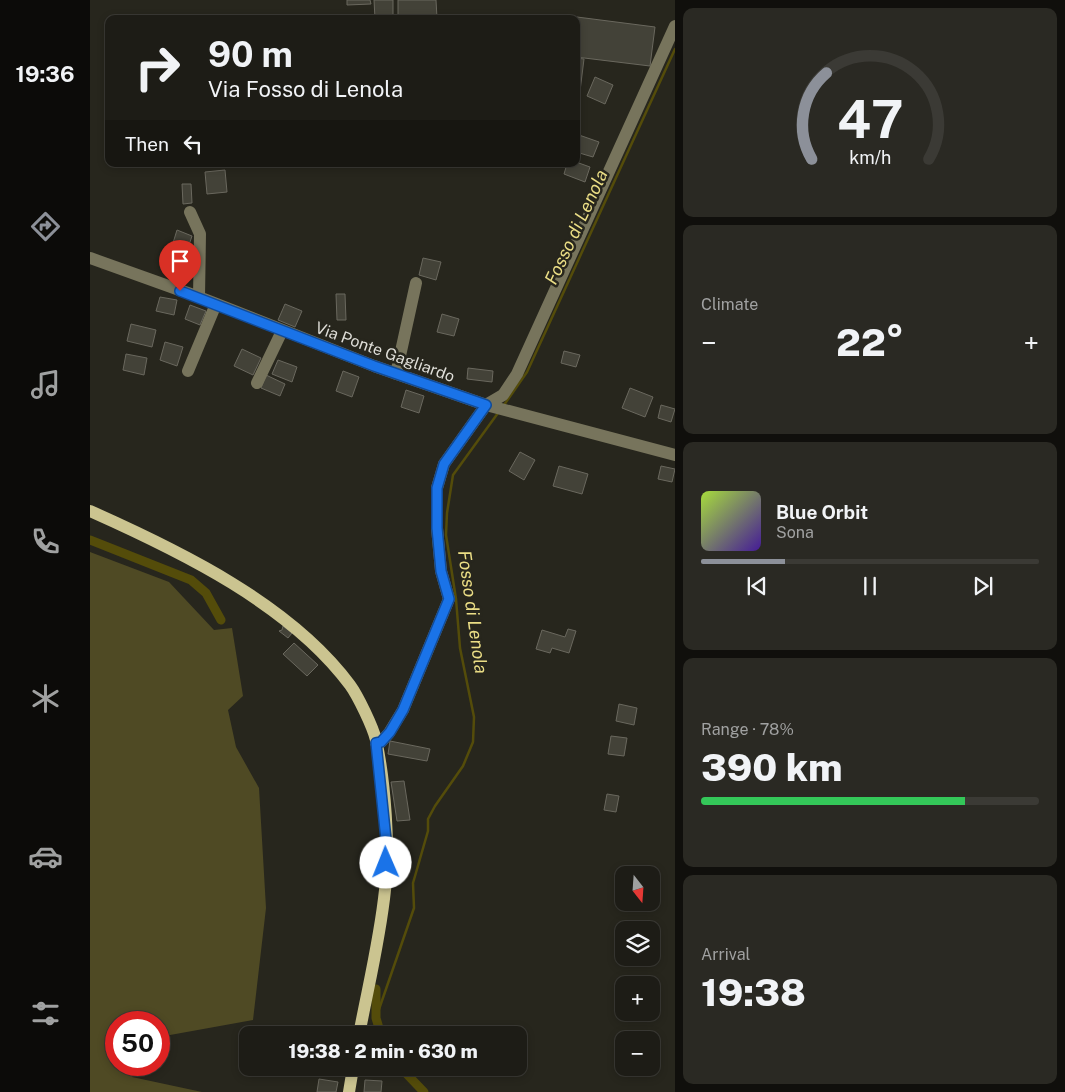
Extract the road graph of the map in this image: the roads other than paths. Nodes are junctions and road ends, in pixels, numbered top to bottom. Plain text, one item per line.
1 (675, 26) edge
2 (190, 212) dead end
3 (90, 258) edge
4 (416, 283) dead end
5 (200, 297) junction
6 (216, 304) junction
7 (282, 331) junction
8 (188, 371) dead end
9 (396, 374) junction
10 (258, 383) dead end
11 (491, 407) junction
12 (675, 454) edge
13 (90, 511) edge
14 (376, 743) junction
15 (361, 1026) edge
16 (352, 1076) edge
17 (349, 1092) edge

1 - 11 street
2 - 5 street
3 - 5 street, Via Ponte Gagliardo
4 - 9 street
5 - 6 street, Via Ponte Gagliardo
6 - 7 street, Via Ponte Gagliardo
6 - 8 street
7 - 9 street, Via Ponte Gagliardo
7 - 10 street
9 - 11 street, Via Ponte Gagliardo
11 - 12 street, Via Ponte Gagliardo
11 - 14 street
13 - 14 main road
14 - 15 main road
16 - 17 main road

